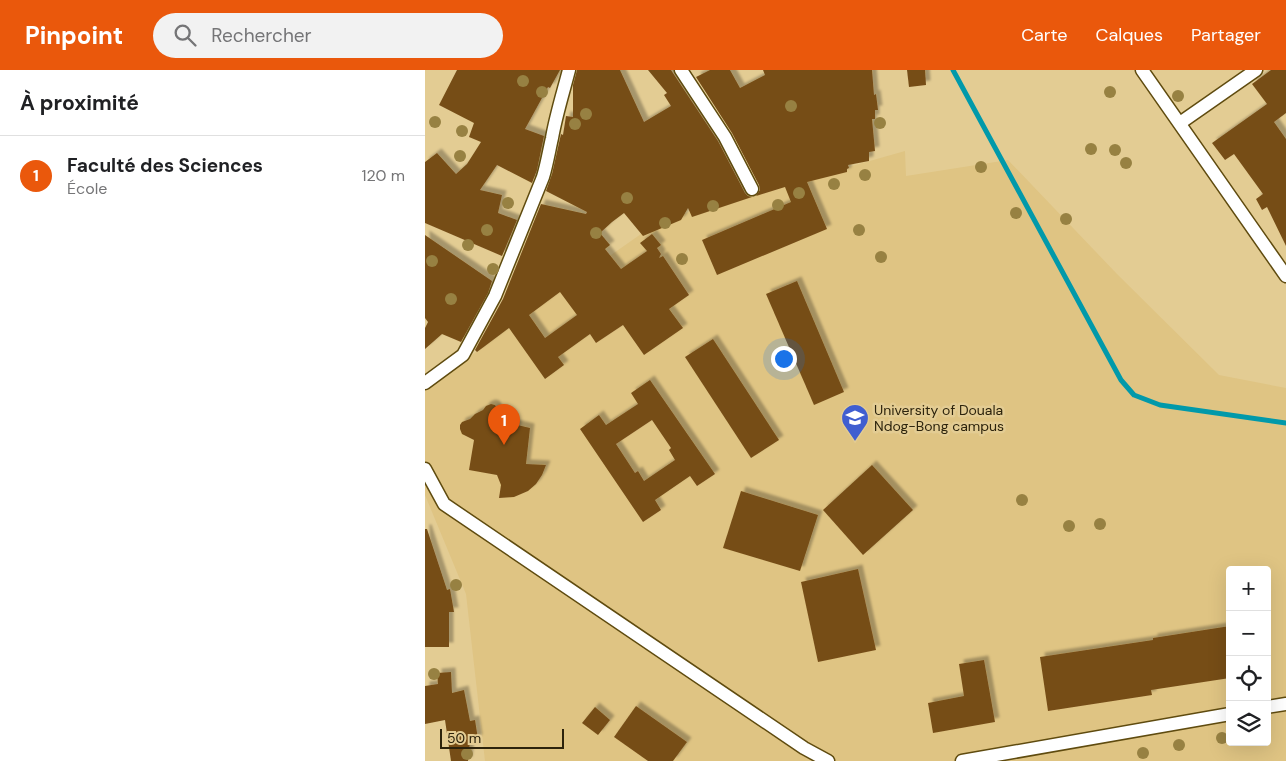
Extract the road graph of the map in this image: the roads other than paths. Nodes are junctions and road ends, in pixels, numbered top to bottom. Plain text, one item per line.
1 (569, 70) edge
2 (681, 70) edge
3 (1142, 70) edge
4 (1256, 70) edge
5 (1180, 124) junction
6 (752, 189) dead end
7 (1286, 276) edge
8 (425, 383) edge
9 (425, 468) edge
10 (1286, 704) edge
11 (1271, 706) edge
12 (1226, 715) edge
13 (828, 761) edge
14 (962, 761) edge

1 - 8 street
2 - 6 street
3 - 5 street
4 - 5 street
5 - 7 street
9 - 13 street
10 - 11 street
12 - 14 street

